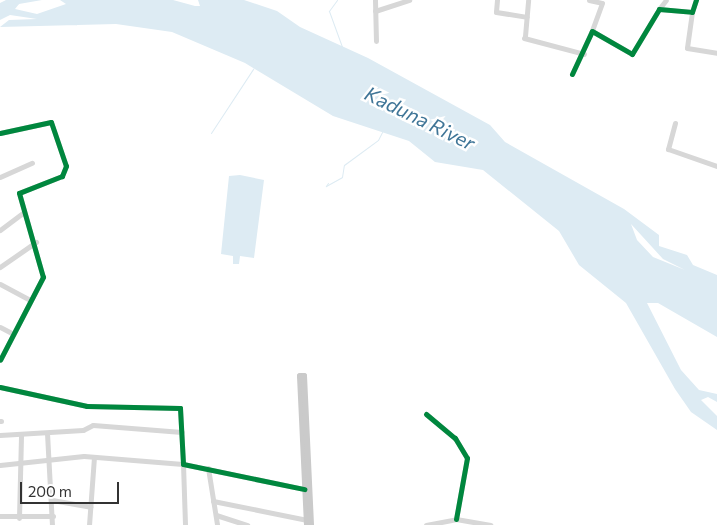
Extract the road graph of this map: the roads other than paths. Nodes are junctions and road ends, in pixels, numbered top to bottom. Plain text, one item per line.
1 (375, 0) edge
2 (410, 0) edge
3 (497, 0) edge
4 (531, 0) edge
5 (592, 0) edge
6 (666, 0) edge
7 (696, 0) edge
8 (659, 9) junction
9 (375, 11) junction
10 (692, 12) junction
11 (527, 17) junction
12 (592, 31) junction
13 (376, 41) dead end
14 (717, 52) edge
15 (584, 54) junction
16 (572, 74) dead end
17 (675, 123) dead end
18 (0, 133) edge
19 (32, 163) dead end
20 (717, 166) edge
21 (0, 177) edge
22 (24, 212) junction
23 (0, 230) edge
24 (36, 242) junction
25 (0, 267) edge
26 (0, 284) edge
27 (30, 300) junction
28 (0, 327) edge
29 (12, 333) junction
30 (0, 360) edge
31 (304, 376) dead end
32 (0, 387) edge
33 (426, 414) dead end
34 (182, 432) junction
35 (47, 433) junction
36 (304, 434) junction
37 (0, 435) edge
38 (21, 436) junction
39 (94, 457) junction
40 (50, 460) junction
41 (22, 464) junction
42 (183, 464) junction
43 (0, 465) edge
44 (208, 468) junction
45 (304, 489) junction
46 (52, 500) junction
47 (213, 501) junction
48 (90, 507) junction
49 (216, 515) junction
50 (0, 516) edge
51 (53, 516) junction
52 (18, 518) junction
53 (456, 519) junction
54 (308, 523) edge
55 (217, 524) edge
56 (52, 525) edge
57 (89, 525) edge
58 (185, 525) edge
59 (246, 525) edge
60 (426, 525) edge
61 (490, 525) edge

1 - 9 street
2 - 9 street
3 - 11 street
4 - 11 street
5 - 12 street
6 - 8 street
7 - 10 street
8 - 10 street
8 - 12 street
9 - 13 street
10 - 14 street
11 - 15 street
12 - 15 street
15 - 16 street
17 - 20 street
18 - 22 street
19 - 21 street
22 - 23 street
22 - 24 street
24 - 25 street
24 - 27 street
26 - 27 street
27 - 29 street
28 - 29 street
29 - 30 street
31 - 36 main road
32 - 34 street
33 - 53 street
34 - 35 street
34 - 42 street
35 - 38 street
35 - 40 street
36 - 45 main road
36 - 54 main road
37 - 38 street
38 - 41 street
39 - 40 street
39 - 42 street
39 - 48 street
40 - 41 street
40 - 46 street
41 - 43 street
41 - 52 street
42 - 44 street
42 - 58 street
44 - 45 street
44 - 47 street
45 - 54 main road
46 - 48 street
46 - 51 street
47 - 49 street
47 - 54 street
48 - 57 street
49 - 55 street
49 - 59 street
50 - 52 street
51 - 52 street
51 - 56 street
53 - 60 street
53 - 61 street

